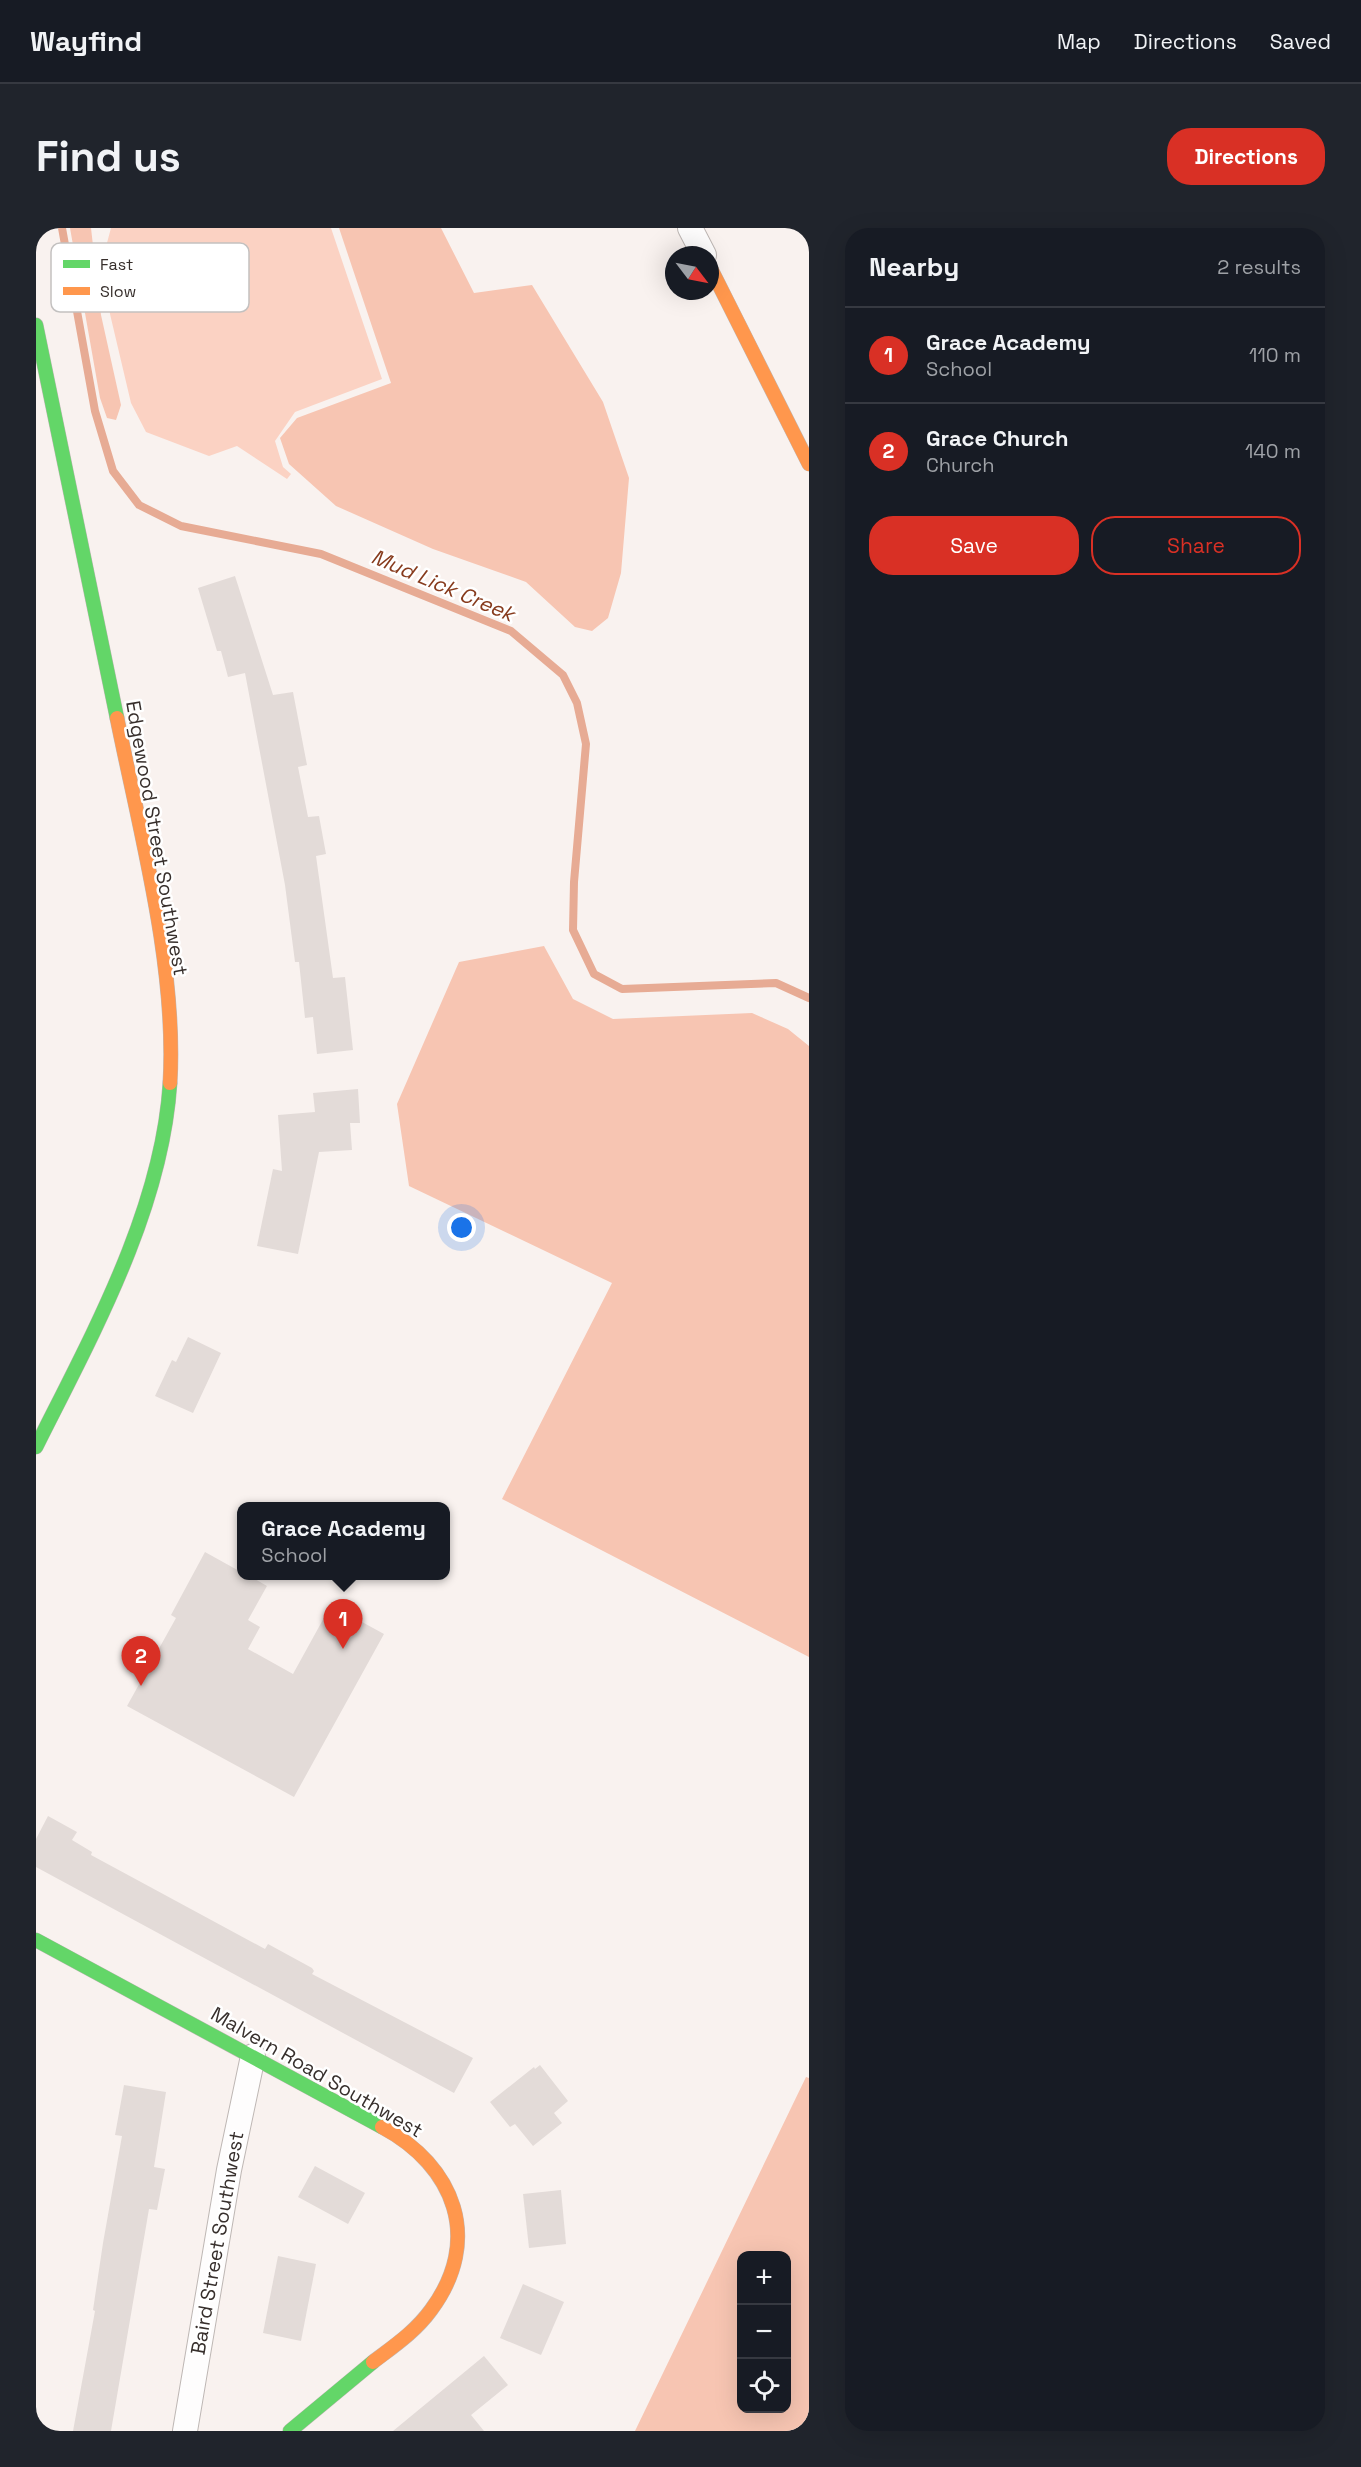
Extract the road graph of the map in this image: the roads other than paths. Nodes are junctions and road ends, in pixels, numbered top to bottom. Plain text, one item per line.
1 (690, 228) edge
2 (699, 246) edge
3 (719, 285) edge
4 (36, 325) edge
5 (809, 464) edge
6 (36, 1447) edge
7 (36, 1940) edge
8 (253, 2056) junction
9 (185, 2431) edge
10 (290, 2431) edge

1 - 2 street
3 - 5 street
4 - 6 street, Edgewood Street Southwest
7 - 8 street, Malvern Road Southwest
8 - 9 street, Baird Street Southwest
8 - 10 street, Malvern Road Southwest

